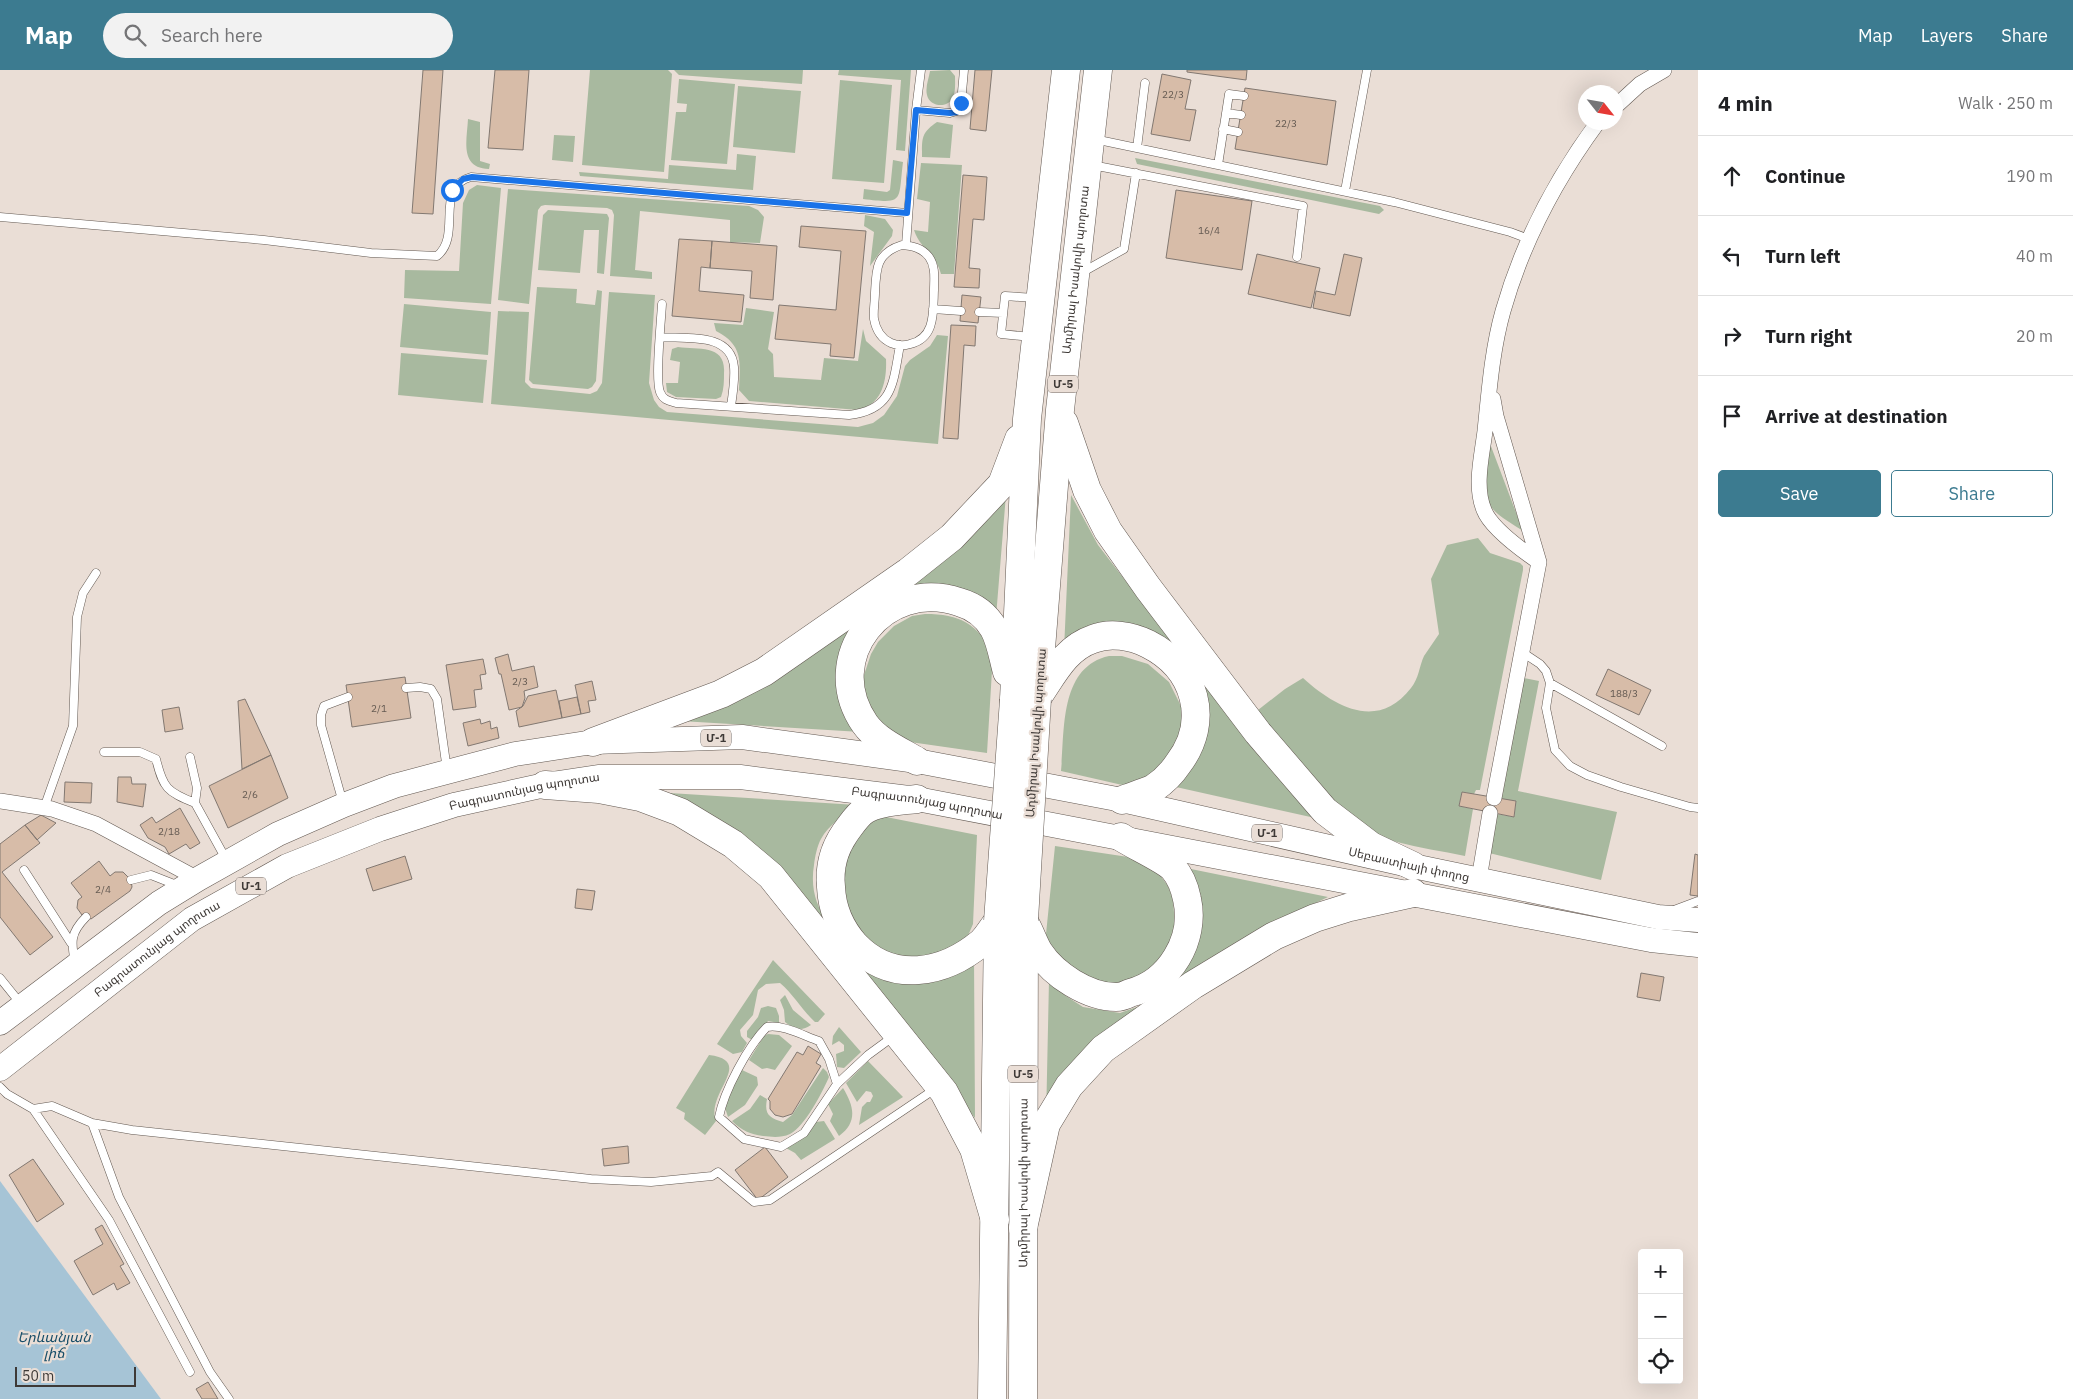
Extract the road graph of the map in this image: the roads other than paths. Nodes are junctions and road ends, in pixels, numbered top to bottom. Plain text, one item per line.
1 (921, 70) edge
2 (964, 70) edge
3 (1066, 70) edge
4 (1098, 70) edge
5 (1367, 70) edge
6 (1664, 70) edge
7 (1146, 83) dead end
8 (1244, 96) dead end
9 (1623, 100) edge
10 (916, 110) junction
11 (1226, 113) junction
12 (1241, 115) dead end
13 (1223, 129) junction
14 (1592, 130) edge
15 (1238, 132) dead end
16 (1137, 148) junction
17 (1089, 151) junction
18 (1218, 165) junction
19 (1136, 173) junction
20 (1345, 191) junction
21 (907, 213) junction
22 (0, 217) edge
23 (1529, 239) junction
24 (906, 245) junction
25 (1297, 256) dead end
26 (1075, 276) junction
27 (1040, 299) junction
28 (662, 304) dead end
29 (934, 309) junction
30 (961, 311) dead end
31 (979, 312) dead end
32 (1003, 314) junction
33 (660, 337) junction
34 (1035, 337) junction
35 (900, 345) junction
36 (1490, 382) junction
37 (732, 406) junction
38 (1060, 410) junction
39 (1027, 419) junction
40 (1539, 562) junction
41 (96, 574) dead end
42 (1522, 652) junction
43 (1550, 683) junction
44 (406, 688) dead end
45 (348, 697) dead end
46 (1025, 700) junction
47 (593, 742) junction
48 (1662, 746) dead end
49 (104, 752) dead end
50 (190, 758) dead end
51 (917, 761) junction
52 (447, 771) junction
53 (545, 785) junction
54 (917, 798) junction
55 (1494, 798) dead end
56 (1122, 800) junction
57 (0, 801) edge
58 (195, 803) junction
59 (344, 805) junction
60 (44, 808) junction
61 (1698, 808) edge
62 (1490, 813) dead end
63 (1120, 837) junction
64 (228, 862) junction
65 (1413, 866) junction
66 (24, 870) dead end
67 (1479, 879) junction
68 (130, 880) dead end
69 (191, 883) junction
70 (1413, 893) junction
71 (1698, 901) edge
72 (1658, 916) junction
73 (86, 918) dead end
74 (1698, 920) edge
75 (1011, 921) junction
76 (1698, 945) edge
77 (73, 954) junction
78 (0, 978) edge
79 (22, 1006) junction
80 (0, 1023) edge
81 (897, 1033) junction
82 (0, 1068) edge
83 (837, 1084) junction
84 (939, 1086) junction
85 (0, 1087) edge
86 (33, 1109) junction
87 (92, 1123) junction
88 (995, 1220) junction
89 (1023, 1228) junction
90 (190, 1372) dead end
91 (229, 1399) edge
92 (992, 1399) edge
93 (1023, 1399) edge

1 - 10 lane
2 - 10 lane
3 - 27 highway, Ադմիրալ Իսակովի պողոտա / Մ-5
4 - 17 highway, Ադմիրալ Իսակովի պողոտա / Մ-5
5 - 20 lane
6 - 9 street
7 - 16 lane
8 - 11 lane
10 - 21 lane
11 - 12 lane
11 - 13 lane
13 - 15 lane
13 - 18 lane
14 - 23 street
16 - 17 lane
16 - 18 lane
17 - 19 lane
17 - 26 highway, Ադմիրալ Իսակովի պողոտա / Մ-5
18 - 20 lane
19 - 25 lane
19 - 26 lane
20 - 23 lane
21 - 22 lane
21 - 24 lane
23 - 36 street
24 - 29 lane
24 - 35 lane
26 - 38 highway, Ադմիրալ Իսակովի պողոտա / Մ-5
27 - 32 lane
27 - 34 highway, Ադմիրալ Իսակովի պողոտա / Մ-5
28 - 33 lane
29 - 30 lane
29 - 35 lane
31 - 32 lane
32 - 34 lane
33 - 37 lane
33 - 37 lane
34 - 39 highway, Ադմիրալ Իսակովի պողոտա / Մ-5
35 - 37 lane
36 - 40 street
36 - 40 street
38 - 46 highway, Ադմիրալ Իսակովի պողոտա / Մ-5
38 - 65 highway
39 - 46 highway, Ադմիրալ Իսակովի պողոտա / Մ-5
39 - 47 highway
40 - 42 street
41 - 60 lane
42 - 43 lane
42 - 55 street
43 - 48 lane
43 - 61 lane
44 - 52 lane
45 - 59 lane
46 - 51 highway
46 - 56 highway
46 - 75 highway, Ադմիրալ Իսակովի պողոտա / Մ-5, bridge
47 - 51 main road, Մ-1
47 - 52 main road, Մ-1
49 - 58 lane
50 - 58 lane
51 - 56 main road, Մ-1
52 - 59 main road, Մ-1
53 - 54 main road, Բագրատունյաց պողոտա / Մ-1
53 - 81 highway
53 - 82 main road, Բագրատունյաց պողոտա / Մ-1
54 - 63 main road, Բագրատունյաց պողոտա / Մ-1
54 - 75 highway
56 - 65 main road, Սեբաստիայի փողոց / Մ-1
57 - 60 street
58 - 64 lane
59 - 64 main road, Մ-1
60 - 69 street
62 - 67 street
63 - 70 main road, Մ-1
63 - 75 highway
64 - 69 main road, Մ-1
65 - 67 main road, Սեբաստիայի փողոց / Մ-1
66 - 77 lane
67 - 72 main road, Սեբաստիայի փողոց / Մ-1
68 - 69 lane
69 - 77 main road, Մ-1
70 - 76 main road, Մ-1
70 - 89 highway
71 - 72 lane
72 - 74 main road, Սեբաստիայի փողոց / Մ-1
73 - 77 lane
75 - 88 highway, Ադմիրալ Իսակովի պողոտա / Մ-5
75 - 89 highway, Ադմիրալ Իսակովի պողոտա / Մ-5
77 - 79 main road, Մ-1
78 - 79 lane
79 - 80 main road, Մ-1
81 - 83 lane
81 - 84 highway
83 - 83 lane
84 - 87 lane
84 - 88 highway
85 - 86 lane
86 - 87 lane
86 - 90 lane
87 - 91 lane
88 - 92 highway, Ադմիրալ Իսակովի պողոտա / Մ-5
89 - 93 highway, Ադմիրալ Իսակովի պողոտա / Մ-5

